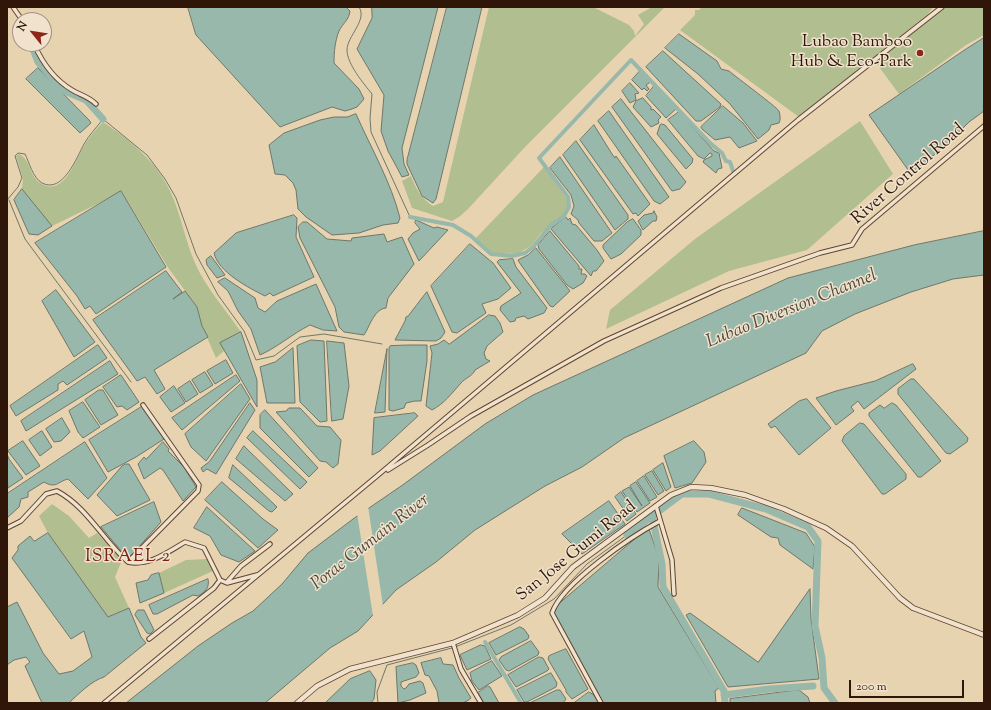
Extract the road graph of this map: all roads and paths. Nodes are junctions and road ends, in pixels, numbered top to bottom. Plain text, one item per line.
1 (935, 7) edge
2 (942, 7) edge
3 (931, 15) junction
4 (38, 52) edge
5 (96, 104) dead end
6 (984, 126) edge
7 (143, 405) dead end
8 (378, 476) junction
9 (656, 506) junction
10 (660, 522) junction
11 (7, 528) edge
12 (270, 544) dead end
13 (128, 562) junction
14 (258, 575) junction
15 (220, 580) junction
16 (227, 583) junction
17 (674, 594) dead end
18 (984, 635) edge
19 (149, 639) dead end
20 (453, 646) junction
21 (104, 703) edge
22 (297, 703) edge
23 (481, 703) edge
24 (601, 703) edge

1 - 3 street
2 - 3 street
3 - 8 street
4 - 5 street
6 - 8 street, River Control Road
7 - 13 street
8 - 14 street
9 - 10 street
9 - 18 street, San Jose Gumi Road
9 - 20 street, San Jose Gumi Road
10 - 17 street
10 - 24 street
11 - 13 street
12 - 16 street
13 - 15 street
14 - 16 street
14 - 21 street
15 - 16 street
15 - 19 street
20 - 22 street, San Jose Gumi Road
20 - 23 street

